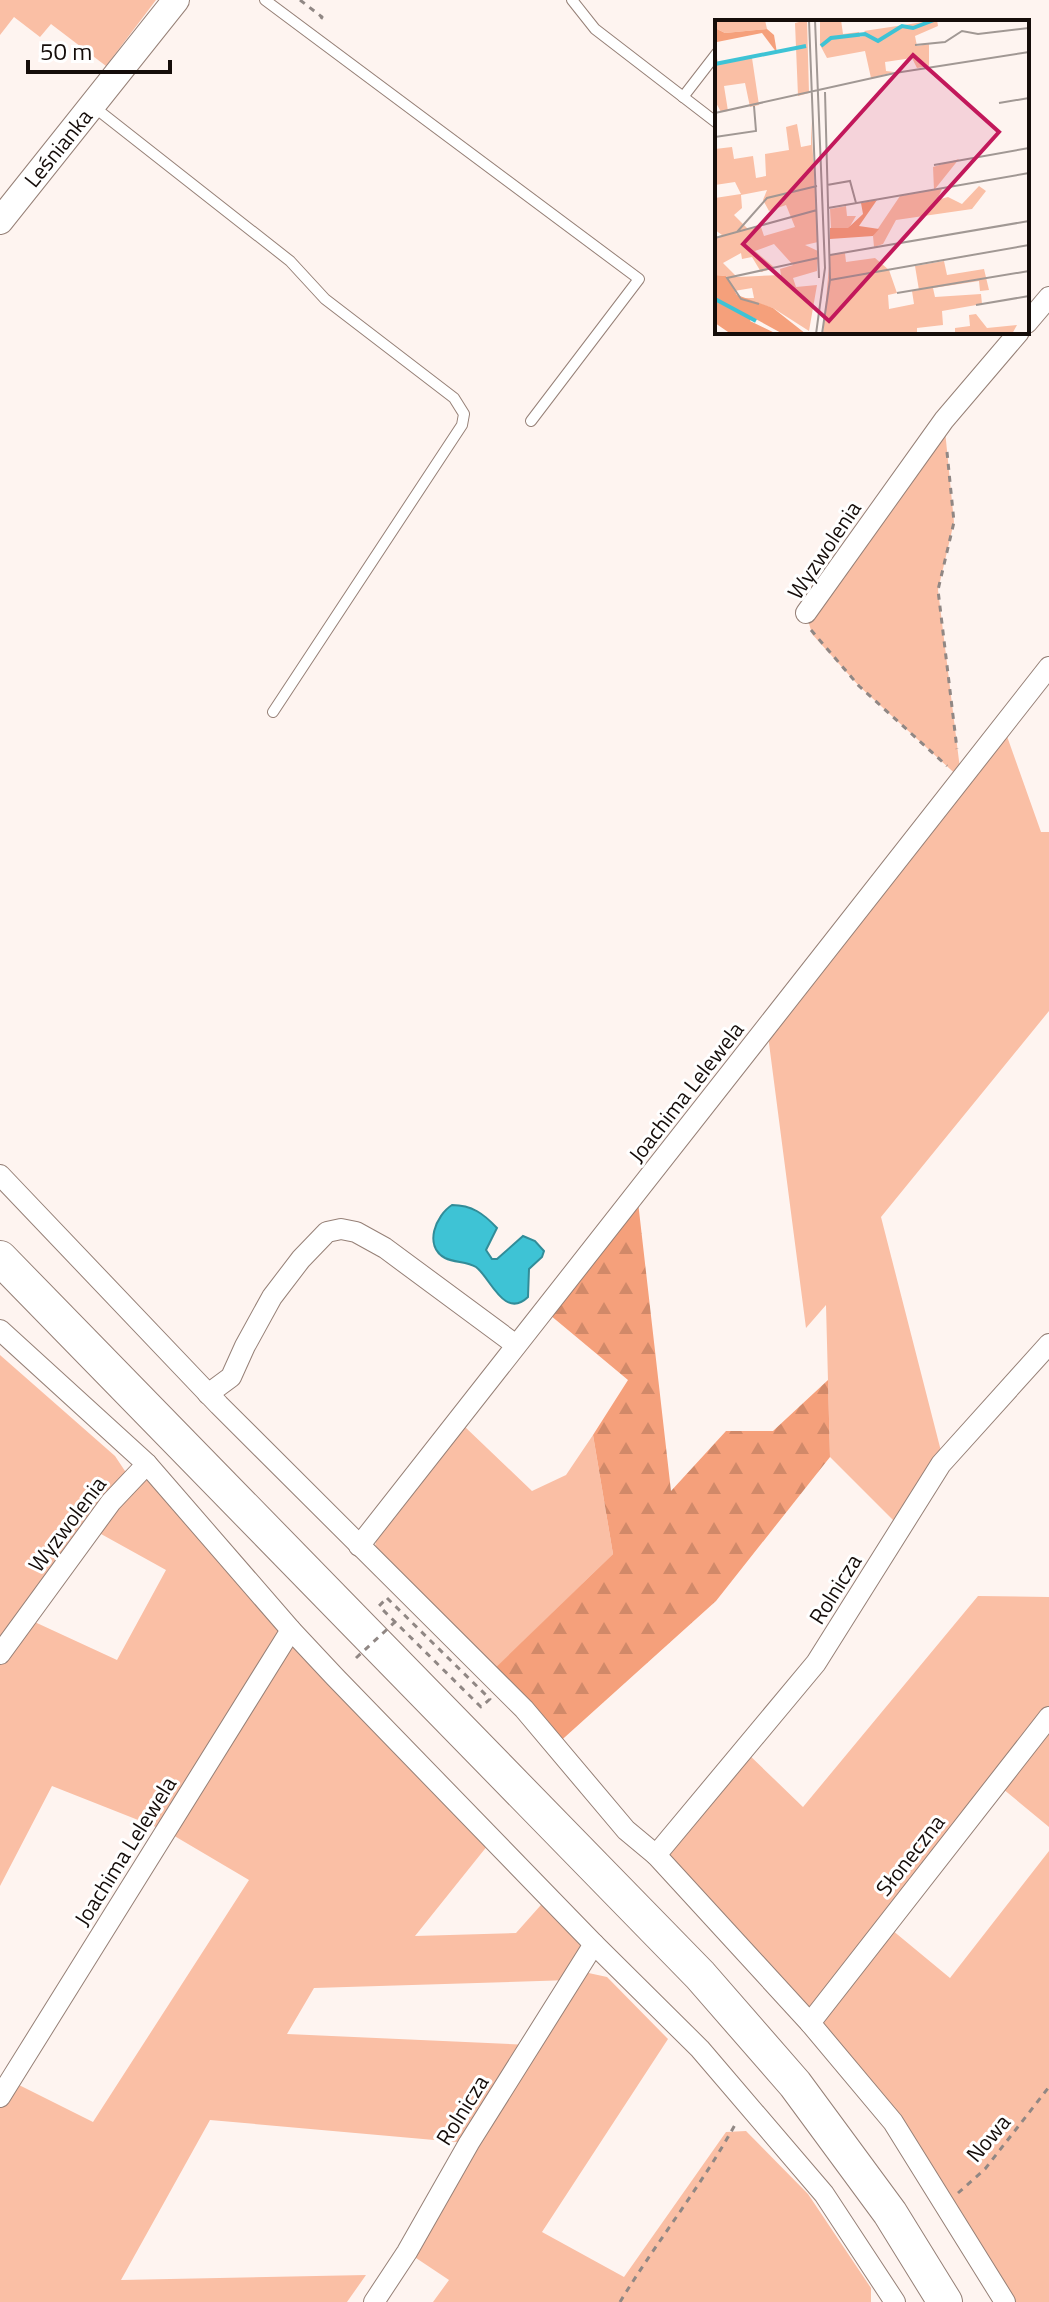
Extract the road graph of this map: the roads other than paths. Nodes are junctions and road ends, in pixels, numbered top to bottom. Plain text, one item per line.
1 (176, 0) edge
2 (265, 0) edge
3 (572, 0) edge
4 (715, 56) edge
5 (683, 97) junction
6 (92, 105) junction
7 (715, 121) edge
8 (0, 221) edge
9 (1049, 297) edge
10 (1029, 321) edge
11 (1017, 334) edge
12 (531, 421) dead end
13 (806, 613) road end
14 (1049, 667) edge
15 (273, 712) dead end
16 (0, 1175) edge
17 (0, 1258) edge
18 (0, 1330) edge
19 (1049, 1344) edge
20 (516, 1345) junction
21 (208, 1394) junction
22 (147, 1464) junction
23 (359, 1546) junction
24 (291, 1630) junction
25 (0, 1654) edge
26 (1049, 1717) edge
27 (656, 1855) junction
28 (594, 1944) junction
29 (810, 2023) junction
30 (0, 2097) edge
31 (374, 2302) edge
32 (895, 2302) edge
33 (945, 2302) edge
34 (1005, 2302) edge

1 - 6 street, Leśnianka
2 - 12 lane
3 - 5 lane
4 - 5 lane
5 - 7 lane
6 - 8 street, Leśnianka
6 - 15 lane
9 - 10 street
11 - 13 street, Wyzwolenia
14 - 20 street, Joachima Lelewela
16 - 21 street
17 - 33 highway
18 - 22 street
19 - 27 street, Rolnicza
20 - 21 street
20 - 23 street, Joachima Lelewela
21 - 23 street
22 - 24 street
22 - 25 street, Wyzwolenia
23 - 27 street
24 - 28 street
24 - 30 street, Joachima Lelewela
26 - 29 street, Słoneczna
27 - 29 street
28 - 31 street, Rolnicza
28 - 32 street
29 - 34 street

